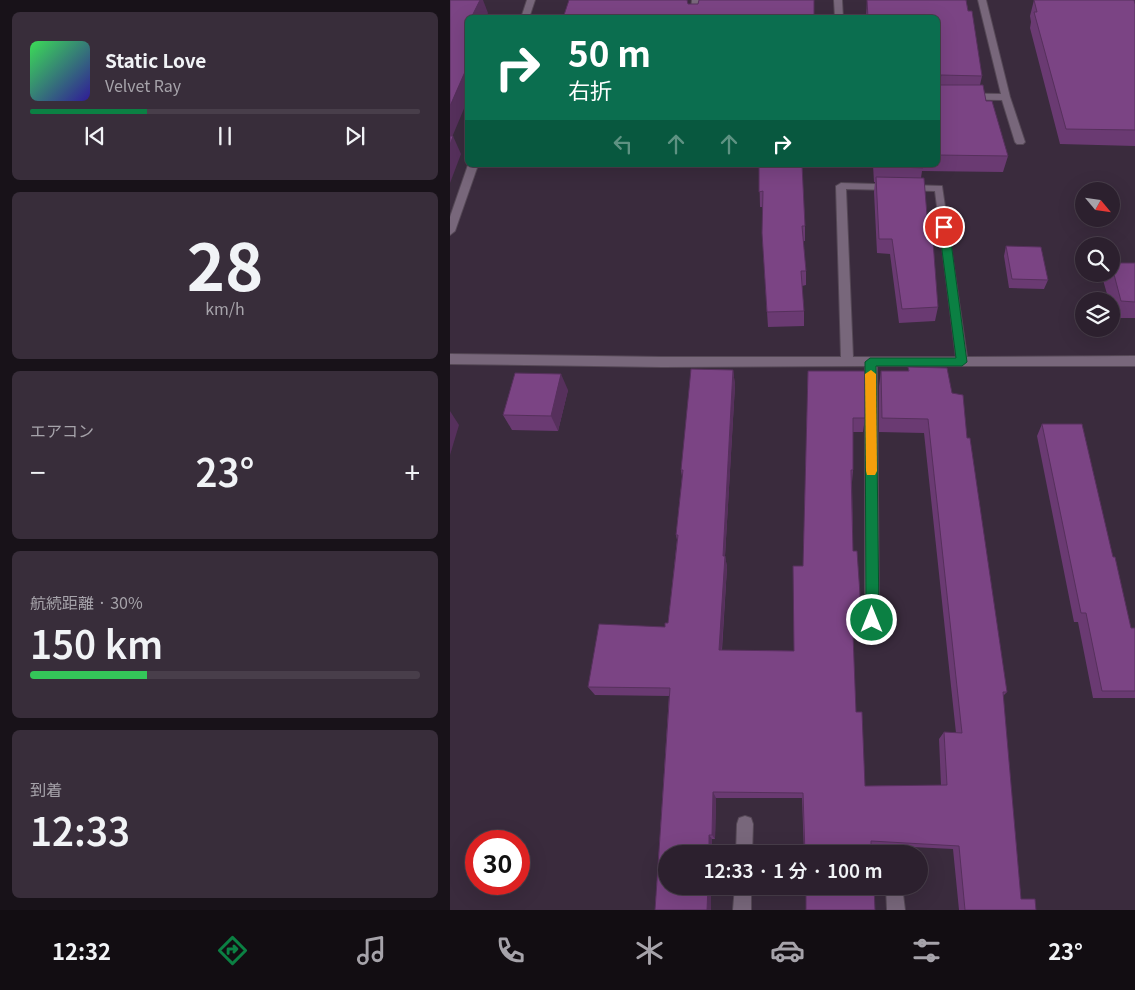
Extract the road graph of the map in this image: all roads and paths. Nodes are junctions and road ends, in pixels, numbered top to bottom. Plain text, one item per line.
1 (531, 0) edge
2 (696, 0) edge
3 (838, 0) edge
4 (982, 0) edge
5 (525, 15) edge
6 (694, 15) edge
7 (839, 15) edge
8 (940, 96) edge
9 (1006, 97) junction
10 (1020, 142) dead end
11 (472, 167) edge
12 (450, 231) edge
13 (450, 359) edge
14 (1135, 361) edge
15 (847, 362) junction
16 (870, 362) junction
17 (962, 362) junction
18 (872, 620) dead end
19 (745, 824) dead end
20 (744, 845) edge
21 (742, 895) edge
22 (895, 895) edge
23 (742, 910) edge
24 (896, 910) edge

1 - 5 street
2 - 6 street
3 - 7 street
4 - 9 street
8 - 9 street
9 - 10 street
11 - 12 street
13 - 15 street
14 - 17 street
15 - 16 street
15 - 17 street
16 - 17 street
16 - 18 street
19 - 20 street
21 - 23 street
22 - 24 street

